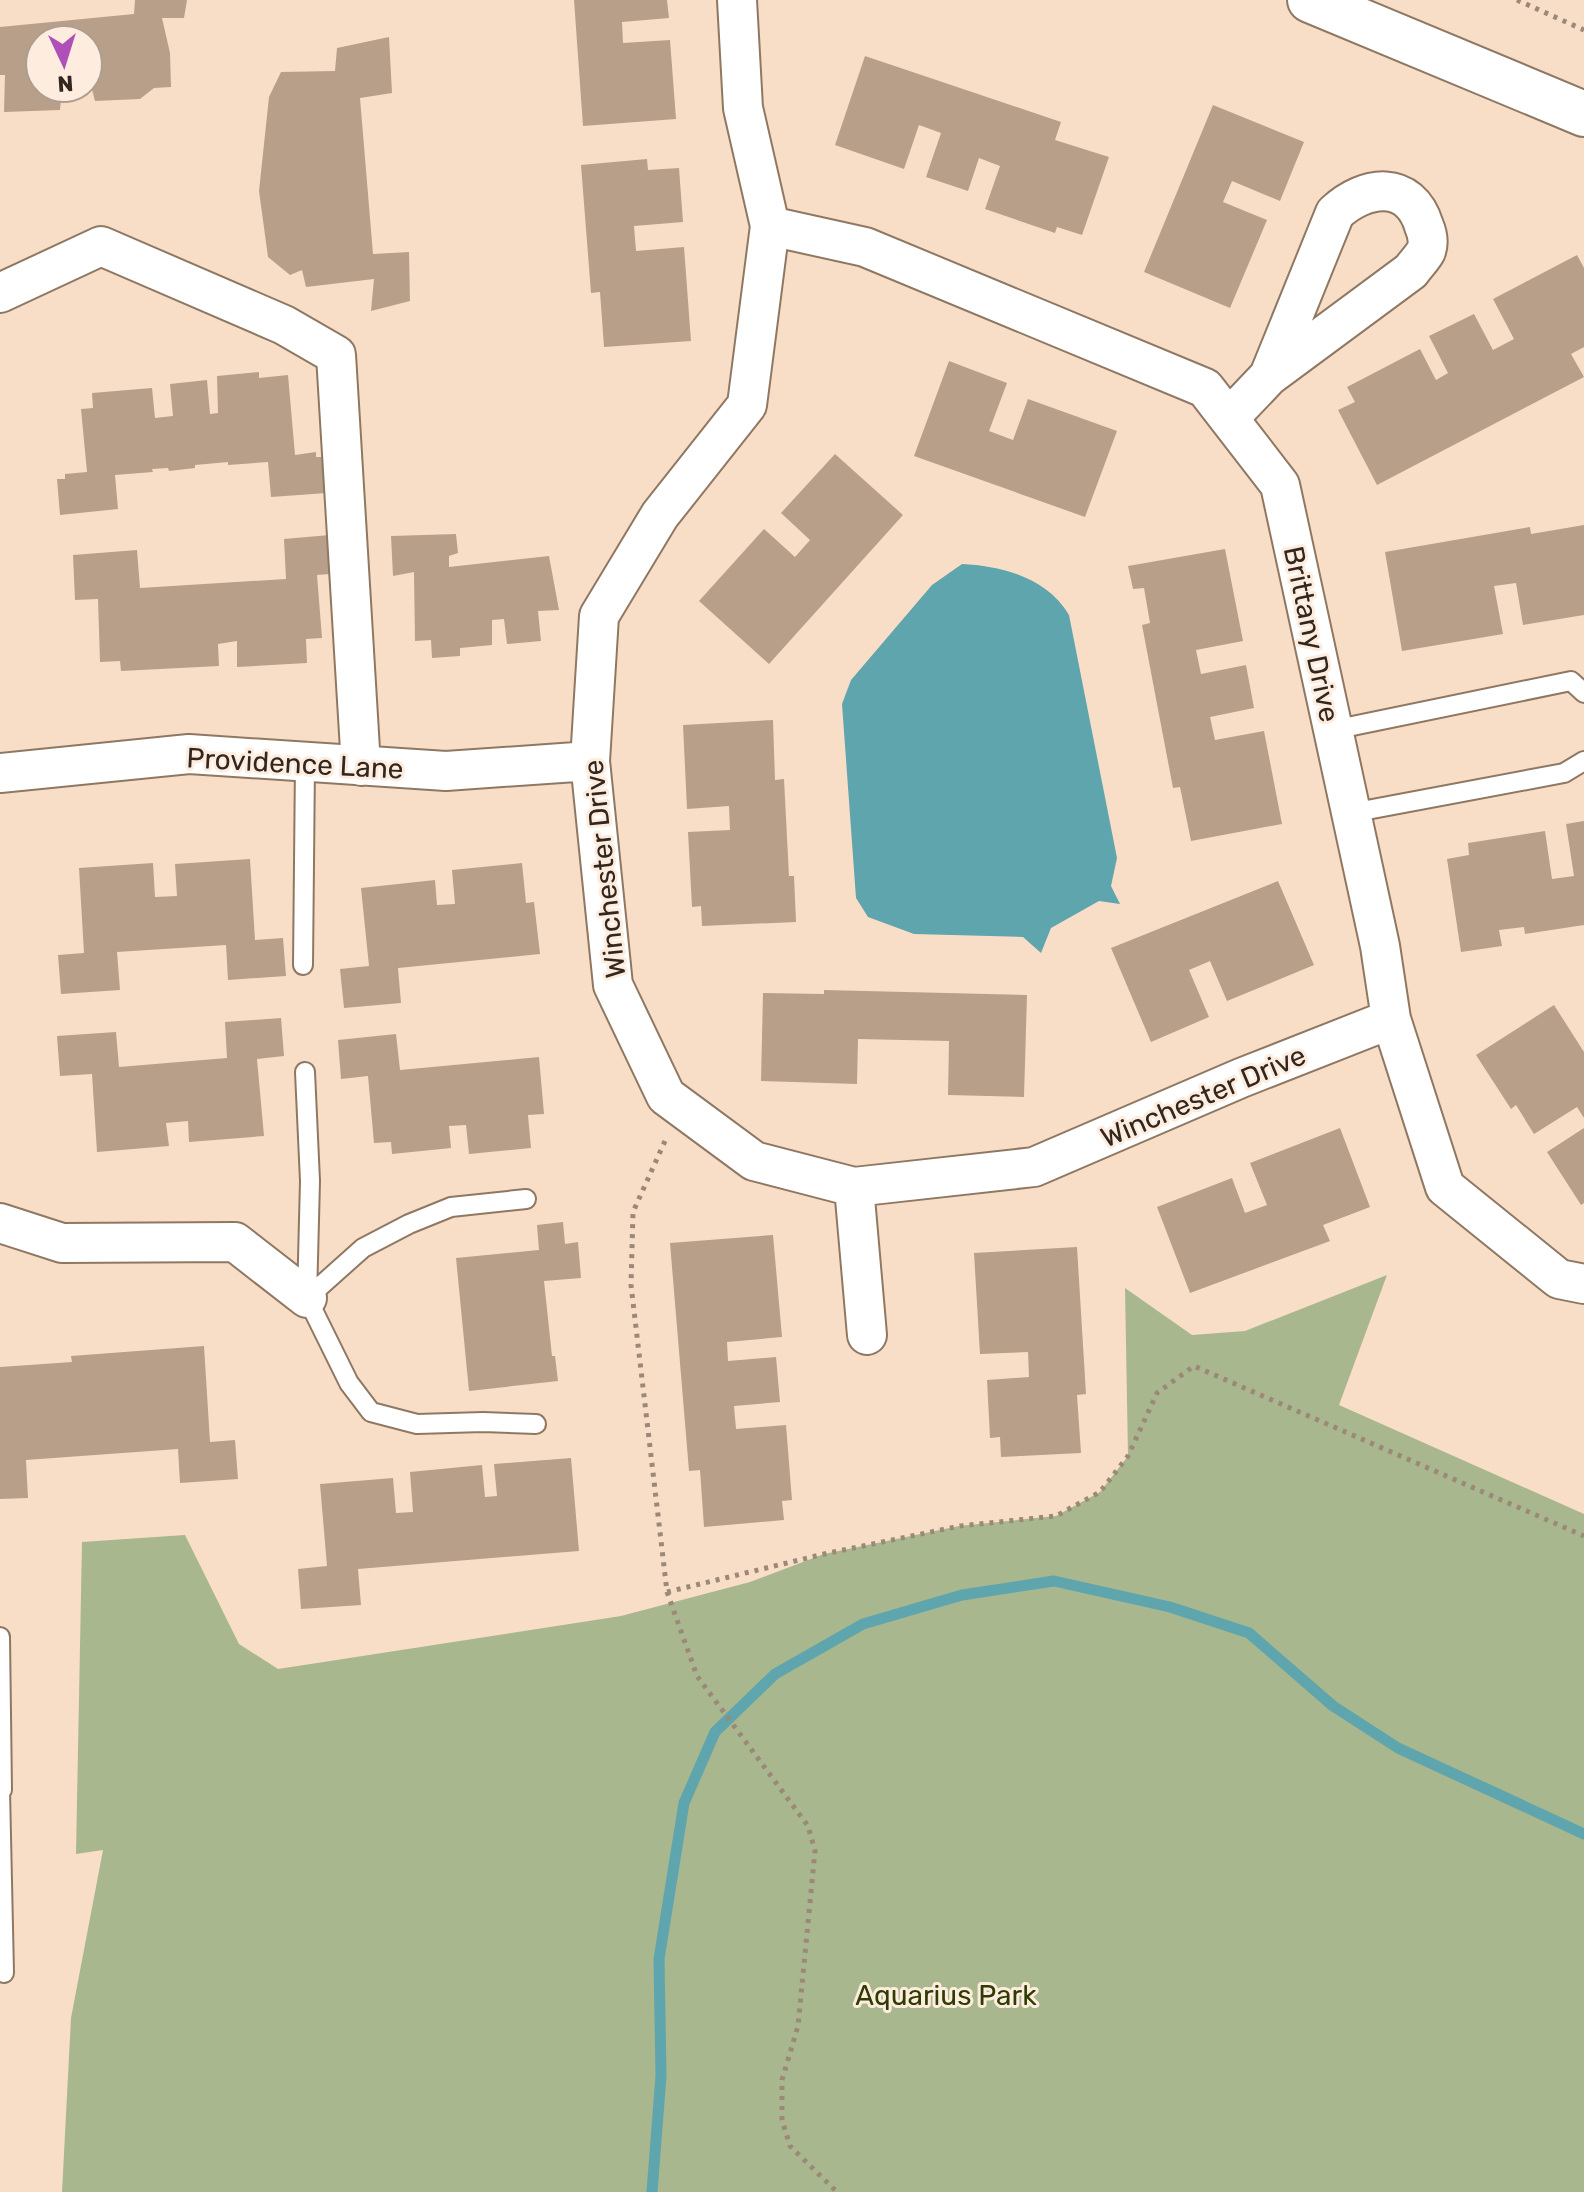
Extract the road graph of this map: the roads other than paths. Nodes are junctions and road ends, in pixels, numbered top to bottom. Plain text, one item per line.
1 (737, 0) edge
2 (1310, 0) edge
3 (1584, 114) edge
4 (770, 226) junction
5 (0, 293) edge
6 (1269, 376) junction
7 (1229, 418) junction
8 (1584, 693) edge
9 (1333, 730) junction
10 (590, 761) junction
11 (1584, 761) edge
12 (305, 762) junction
13 (361, 766) junction
14 (0, 773) edge
15 (1351, 813) junction
16 (303, 965) dead end
17 (1391, 1019) junction
18 (305, 1072) dead end
19 (854, 1187) junction
20 (526, 1199) dead end
21 (0, 1223) edge
22 (1584, 1284) edge
23 (307, 1298) junction
24 (867, 1335) dead end
25 (536, 1424) dead end
26 (0, 1637) edge
27 (1, 1790) edge
28 (4, 1973) dead end

1 - 4 street, Winchester Drive
2 - 3 main road
4 - 7 street, Brittany Drive
4 - 10 street, Winchester Drive
5 - 13 street
6 - 6 street
6 - 7 street
7 - 9 street, Brittany Drive
8 - 9 lane
9 - 15 street, Brittany Drive
10 - 13 street, Providence Lane
10 - 19 street, Winchester Drive
11 - 15 lane
12 - 13 street, Providence Lane
12 - 14 street, Providence Lane
12 - 16 lane
15 - 17 street, Brittany Drive
17 - 19 street, Winchester Drive
17 - 22 street, Brittany Drive
18 - 23 lane
19 - 24 street
20 - 23 lane
21 - 23 street
23 - 25 lane
26 - 27 lane
27 - 28 lane

